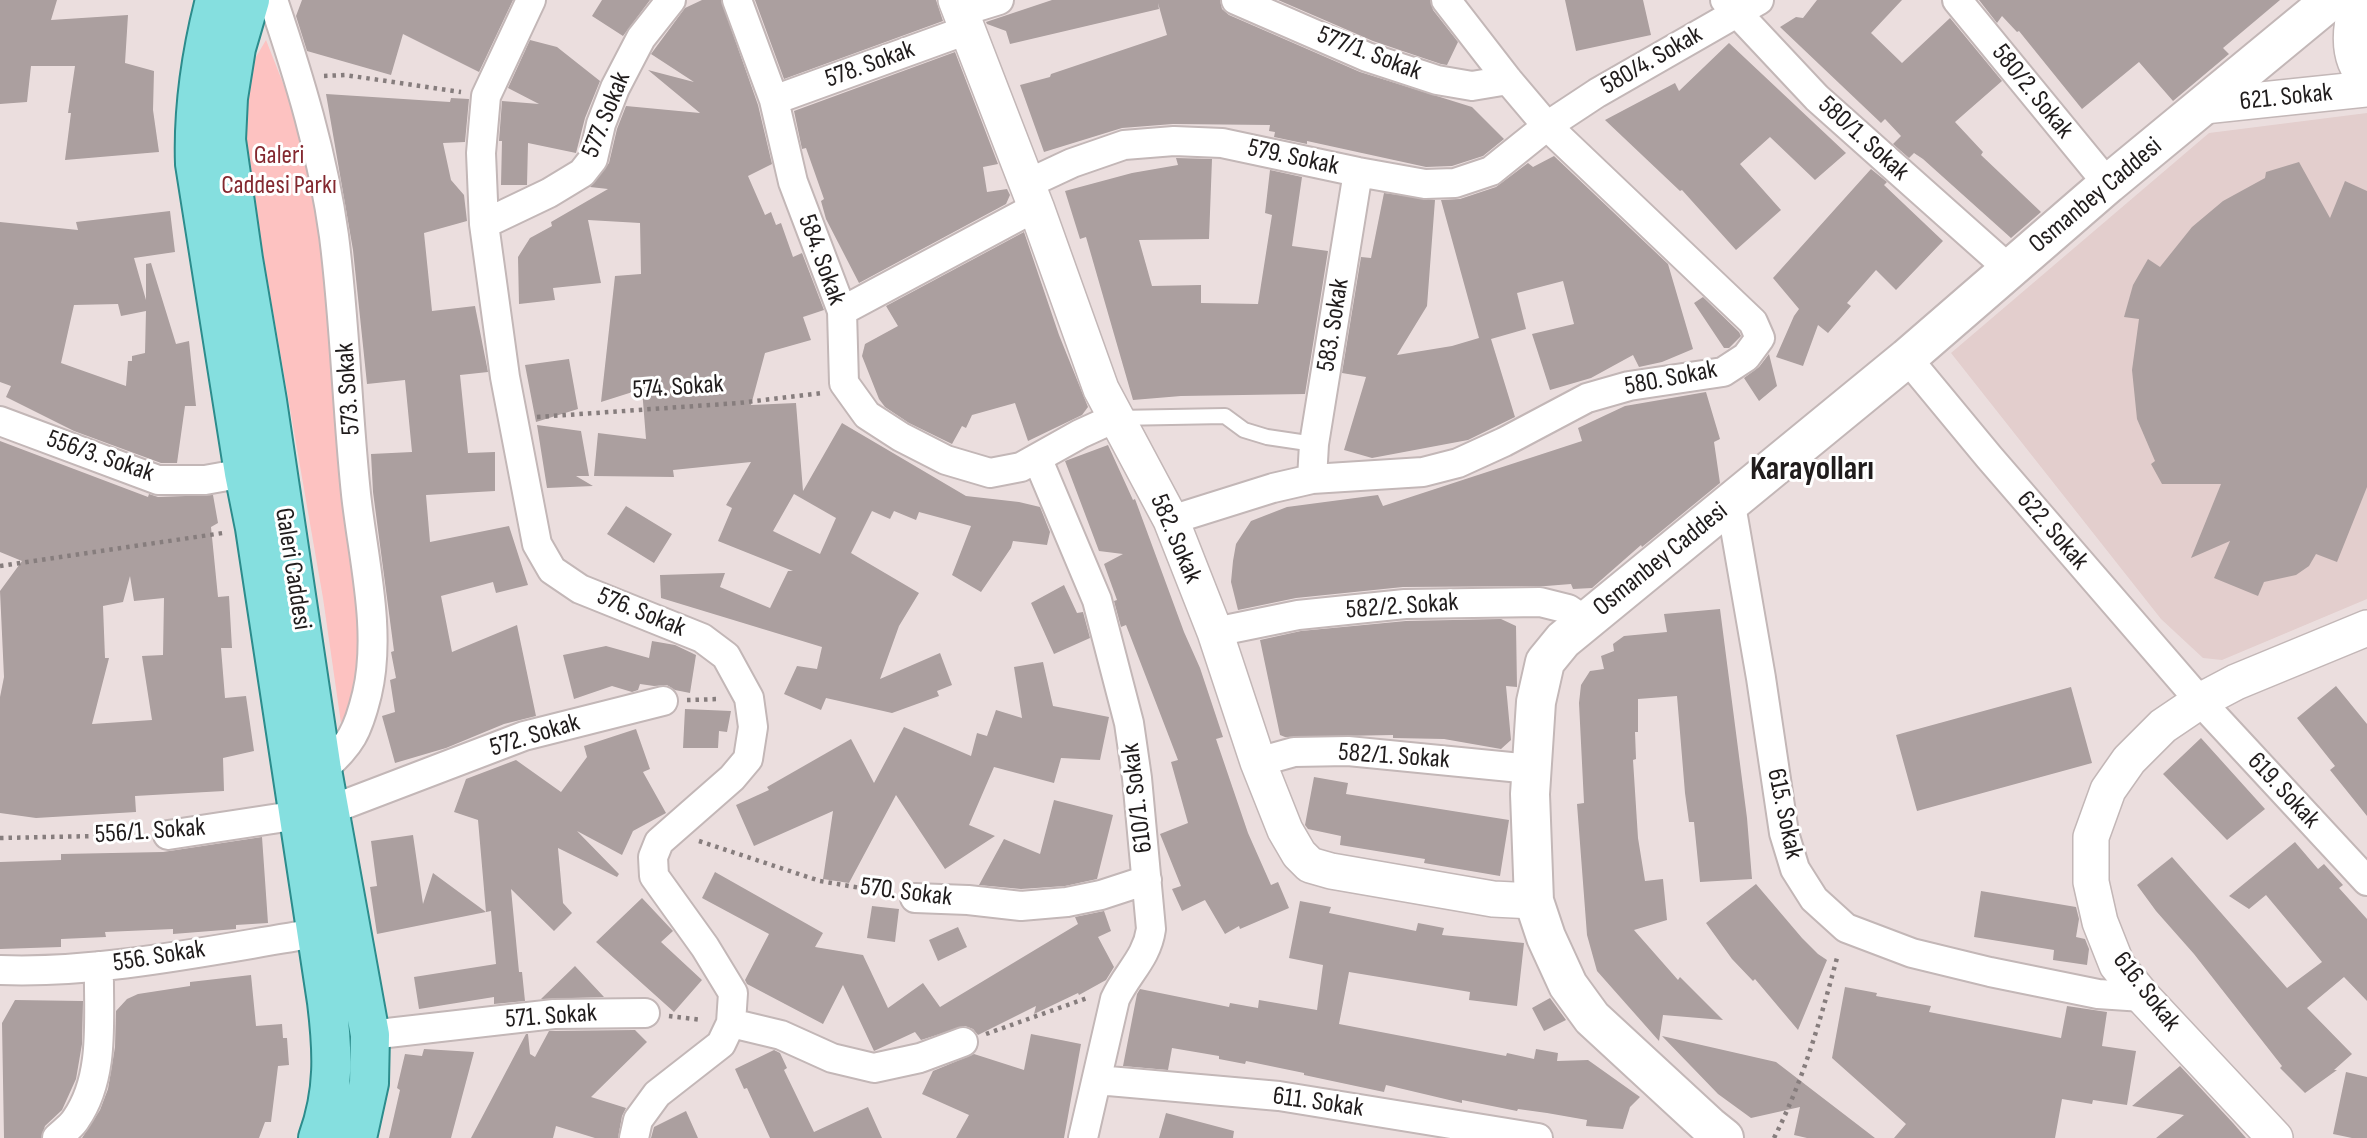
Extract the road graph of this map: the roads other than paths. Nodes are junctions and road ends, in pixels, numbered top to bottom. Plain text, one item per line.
1 (215, 0) edge
2 (250, 0) edge
3 (273, 0) edge
4 (531, 0) edge
5 (671, 0) edge
6 (737, 0) edge
7 (999, 0) edge
8 (1236, 0) edge
9 (1446, 0) edge
10 (1957, 0) edge
11 (2331, 0) edge
12 (2358, 0) edge
13 (1740, 4) edge
14 (961, 14) edge
15 (2367, 79) edge
16 (1508, 80) junction
17 (2367, 89) edge
18 (774, 100) junction
19 (2204, 106) junction
20 (1547, 126) junction
21 (1358, 172) junction
22 (2108, 184) junction
23 (1031, 195) junction
24 (484, 224) junction
25 (2009, 270) junction
26 (842, 311) junction
27 (1907, 358) junction
28 (1115, 418) junction
29 (0, 421) edge
30 (1314, 444) junction
31 (1038, 460) junction
32 (244, 472) junction
33 (1312, 479) junction
34 (1731, 505) junction
35 (1171, 520) junction
36 (1586, 621) junction
37 (2367, 628) edge
38 (1215, 632) junction
39 (663, 701) road end
40 (2200, 701) junction
41 (1258, 762) junction
42 (1531, 769) junction
43 (323, 770) junction
44 (315, 813) junction
45 (169, 835) road end
46 (1147, 880) junction
47 (2367, 881) edge
48 (915, 898) road end
49 (1534, 901) junction
50 (317, 933) junction
51 (99, 966) junction
52 (0, 970) edge
53 (2143, 997) junction
54 (645, 1013) road end
55 (731, 1023) junction
56 (370, 1035) junction
57 (963, 1042) road end
58 (1097, 1080) junction
59 (57, 1138) edge
60 (318, 1138) edge
61 (357, 1138) edge
62 (634, 1138) edge
63 (1083, 1138) edge
64 (1538, 1138) edge
65 (1724, 1138) edge
66 (2275, 1138) edge

1 - 32 main road, Galeri Caddesi
2 - 43 main road, Galeri Caddesi
3 - 43 street, 573. Sokak
4 - 24 street, 576. Sokak
5 - 24 street, 577. Sokak
6 - 18 street, 584. Sokak
7 - 14 street, 578. Sokak
8 - 16 street, 577/1. Sokak
9 - 16 street, 580. Sokak
10 - 22 street, 580/2. Sokak
11 - 19 main road, Osmanbey Caddesi
12 - 15 street
13 - 20 street, 580/4. Sokak
13 - 25 street, 580/1. Sokak
14 - 18 street, 578. Sokak
14 - 23 street, 582. Sokak
16 - 20 street, 580. Sokak
17 - 19 street, 621. Sokak
18 - 26 street, 584. Sokak
19 - 22 main road, Osmanbey Caddesi
20 - 21 street, 579. Sokak
20 - 33 street, 580. Sokak
21 - 23 street, 579. Sokak
21 - 30 street, 583. Sokak
22 - 25 main road, Osmanbey Caddesi
23 - 26 street, 579. Sokak
23 - 28 street, 582. Sokak
24 - 55 street, 576. Sokak
25 - 27 main road, Osmanbey Caddesi
26 - 31 street, 584. Sokak
27 - 34 main road, Osmanbey Caddesi
27 - 40 street, 622. Sokak
28 - 30 lane
28 - 31 street
28 - 35 street, 582. Sokak
29 - 32 street, 556/3. Sokak
30 - 33 street, 583. Sokak
31 - 46 street, 610/1. Sokak
32 - 44 main road, Galeri Caddesi
33 - 35 street, 580. Sokak
34 - 36 main road, Osmanbey Caddesi
34 - 53 street, 615. Sokak
35 - 38 street, 582. Sokak
36 - 38 street, 582/2. Sokak
36 - 42 main road, Osmanbey Caddesi
37 - 40 street, 616. Sokak
38 - 41 street, 582. Sokak
39 - 44 street, 572. Sokak
40 - 47 street, 619. Sokak
40 - 53 street, 616. Sokak
41 - 42 street, 582/1. Sokak
41 - 49 street, 582. Sokak
42 - 49 main road, Osmanbey Caddesi
43 - 44 main road, Galeri Caddesi
44 - 45 street, 556/1. Sokak
44 - 50 main road, Galeri Caddesi
44 - 56 main road, Galeri Caddesi
46 - 48 street, 570. Sokak
46 - 58 street, 610/1. Sokak
49 - 65 main road, Osmanbey Caddesi
50 - 51 street, 556. Sokak
50 - 60 main road, Galeri Caddesi
51 - 52 street, 556. Sokak
51 - 59 street
53 - 66 street, 616. Sokak
54 - 56 street, 571. Sokak
55 - 57 street
55 - 62 street
56 - 61 main road, Galeri Caddesi
58 - 63 street, 610/1. Sokak
58 - 64 street, 611. Sokak

